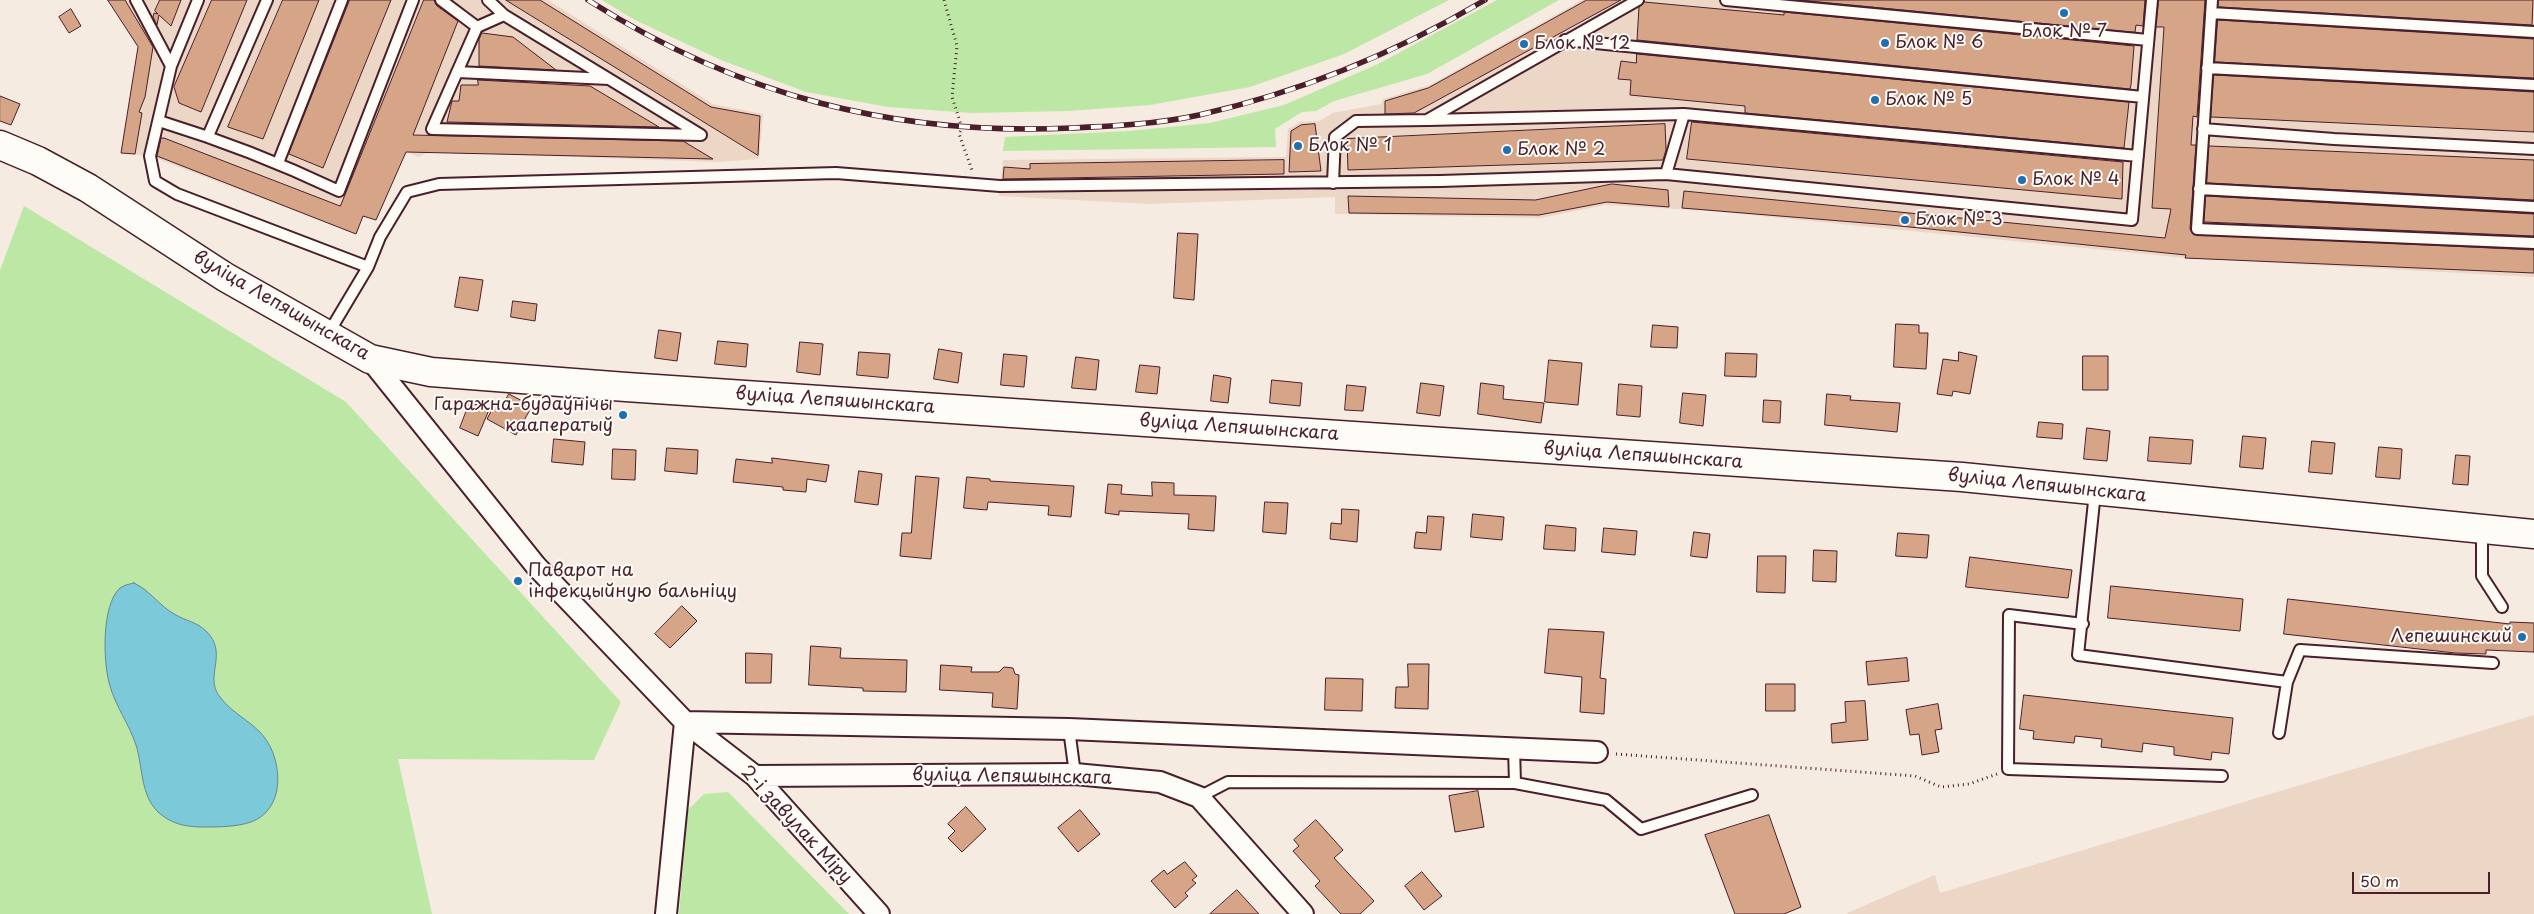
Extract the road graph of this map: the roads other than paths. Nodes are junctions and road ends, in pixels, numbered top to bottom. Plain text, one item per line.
1 (136, 0) edge
2 (198, 0) edge
3 (267, 0) edge
4 (342, 0) edge
5 (413, 0) edge
6 (441, 0) edge
7 (488, 0) edge
8 (1638, 0) edge
9 (1726, 0) edge
10 (2152, 0) edge
11 (2212, 0) edge
12 (2211, 13) junction
13 (504, 15) junction
14 (477, 27) junction
15 (2534, 32) edge
16 (1565, 40) junction
17 (2148, 40) junction
18 (171, 66) junction
19 (2207, 68) junction
20 (458, 72) junction
21 (610, 79) junction
22 (2534, 85) edge
23 (2143, 97) junction
24 (1684, 114) junction
25 (1428, 120) junction
26 (159, 121) junction
27 (2203, 129) junction
28 (208, 136) junction
29 (0, 145) edge
30 (2534, 149) edge
31 (2138, 156) junction
32 (278, 162) junction
33 (1666, 174) junction
34 (1333, 183) junction
35 (2199, 189) junction
36 (2534, 207) edge
37 (2534, 244) edge
38 (368, 266) junction
39 (327, 334) junction
40 (370, 358) junction
41 (2095, 492) junction
42 (2482, 529) junction
43 (2534, 534) edge
44 (2502, 607) dead end
45 (2083, 624) junction
46 (2493, 663) dead end
47 (2287, 682) junction
48 (685, 722) junction
49 (1069, 729) junction
50 (2279, 733) dead end
51 (1514, 748) junction
52 (1597, 752) road end
53 (1075, 774) junction
54 (755, 776) junction
55 (2222, 776) dead end
56 (1515, 783) junction
57 (1752, 795) dead end
58 (1199, 797) junction
59 (666, 914) edge
60 (879, 914) edge
61 (1303, 914) edge

1 - 18 lane
2 - 18 lane
3 - 28 lane
4 - 32 lane
5 - 32 lane
6 - 14 lane
7 - 13 lane
8 - 16 lane
9 - 17 lane
10 - 17 lane
11 - 12 lane
12 - 15 lane
12 - 19 lane
13 - 14 lane
13 - 21 lane
14 - 20 lane
16 - 23 lane
16 - 25 lane
17 - 23 lane
18 - 26 lane
19 - 22 lane
19 - 27 lane
20 - 21 lane
20 - 21 lane
23 - 31 lane
24 - 25 lane
24 - 31 lane
24 - 33 lane
25 - 34 lane
26 - 28 lane
26 - 38 lane
27 - 30 lane
27 - 35 lane
28 - 32 lane
29 - 39 street, вуліца Лепяшынскага
31 - 33 lane
33 - 34 lane
34 - 38 lane
35 - 36 lane
35 - 37 lane
38 - 39 lane
39 - 40 street, вуліца Лепяшынскага
40 - 41 street, вуліца Лепяшынскага
40 - 48 street, 2-і завулак Міру
41 - 42 street, вуліца Лепяшынскага
41 - 45 lane
42 - 43 street, вуліца Лепяшынскага
42 - 44 lane
45 - 47 lane
45 - 55 lane
46 - 47 lane
47 - 50 lane
48 - 49 street
48 - 54 street, 2-і завулак Міру
48 - 59 street
49 - 51 street
49 - 53 lane
51 - 52 street
51 - 56 lane
53 - 54 street, вуліца Лепяшынскага
53 - 58 street, вуліца Лепяшынскага
54 - 60 street, 2-і завулак Міру
56 - 57 lane
56 - 58 lane
58 - 61 street, вуліца Лепяшынскага

